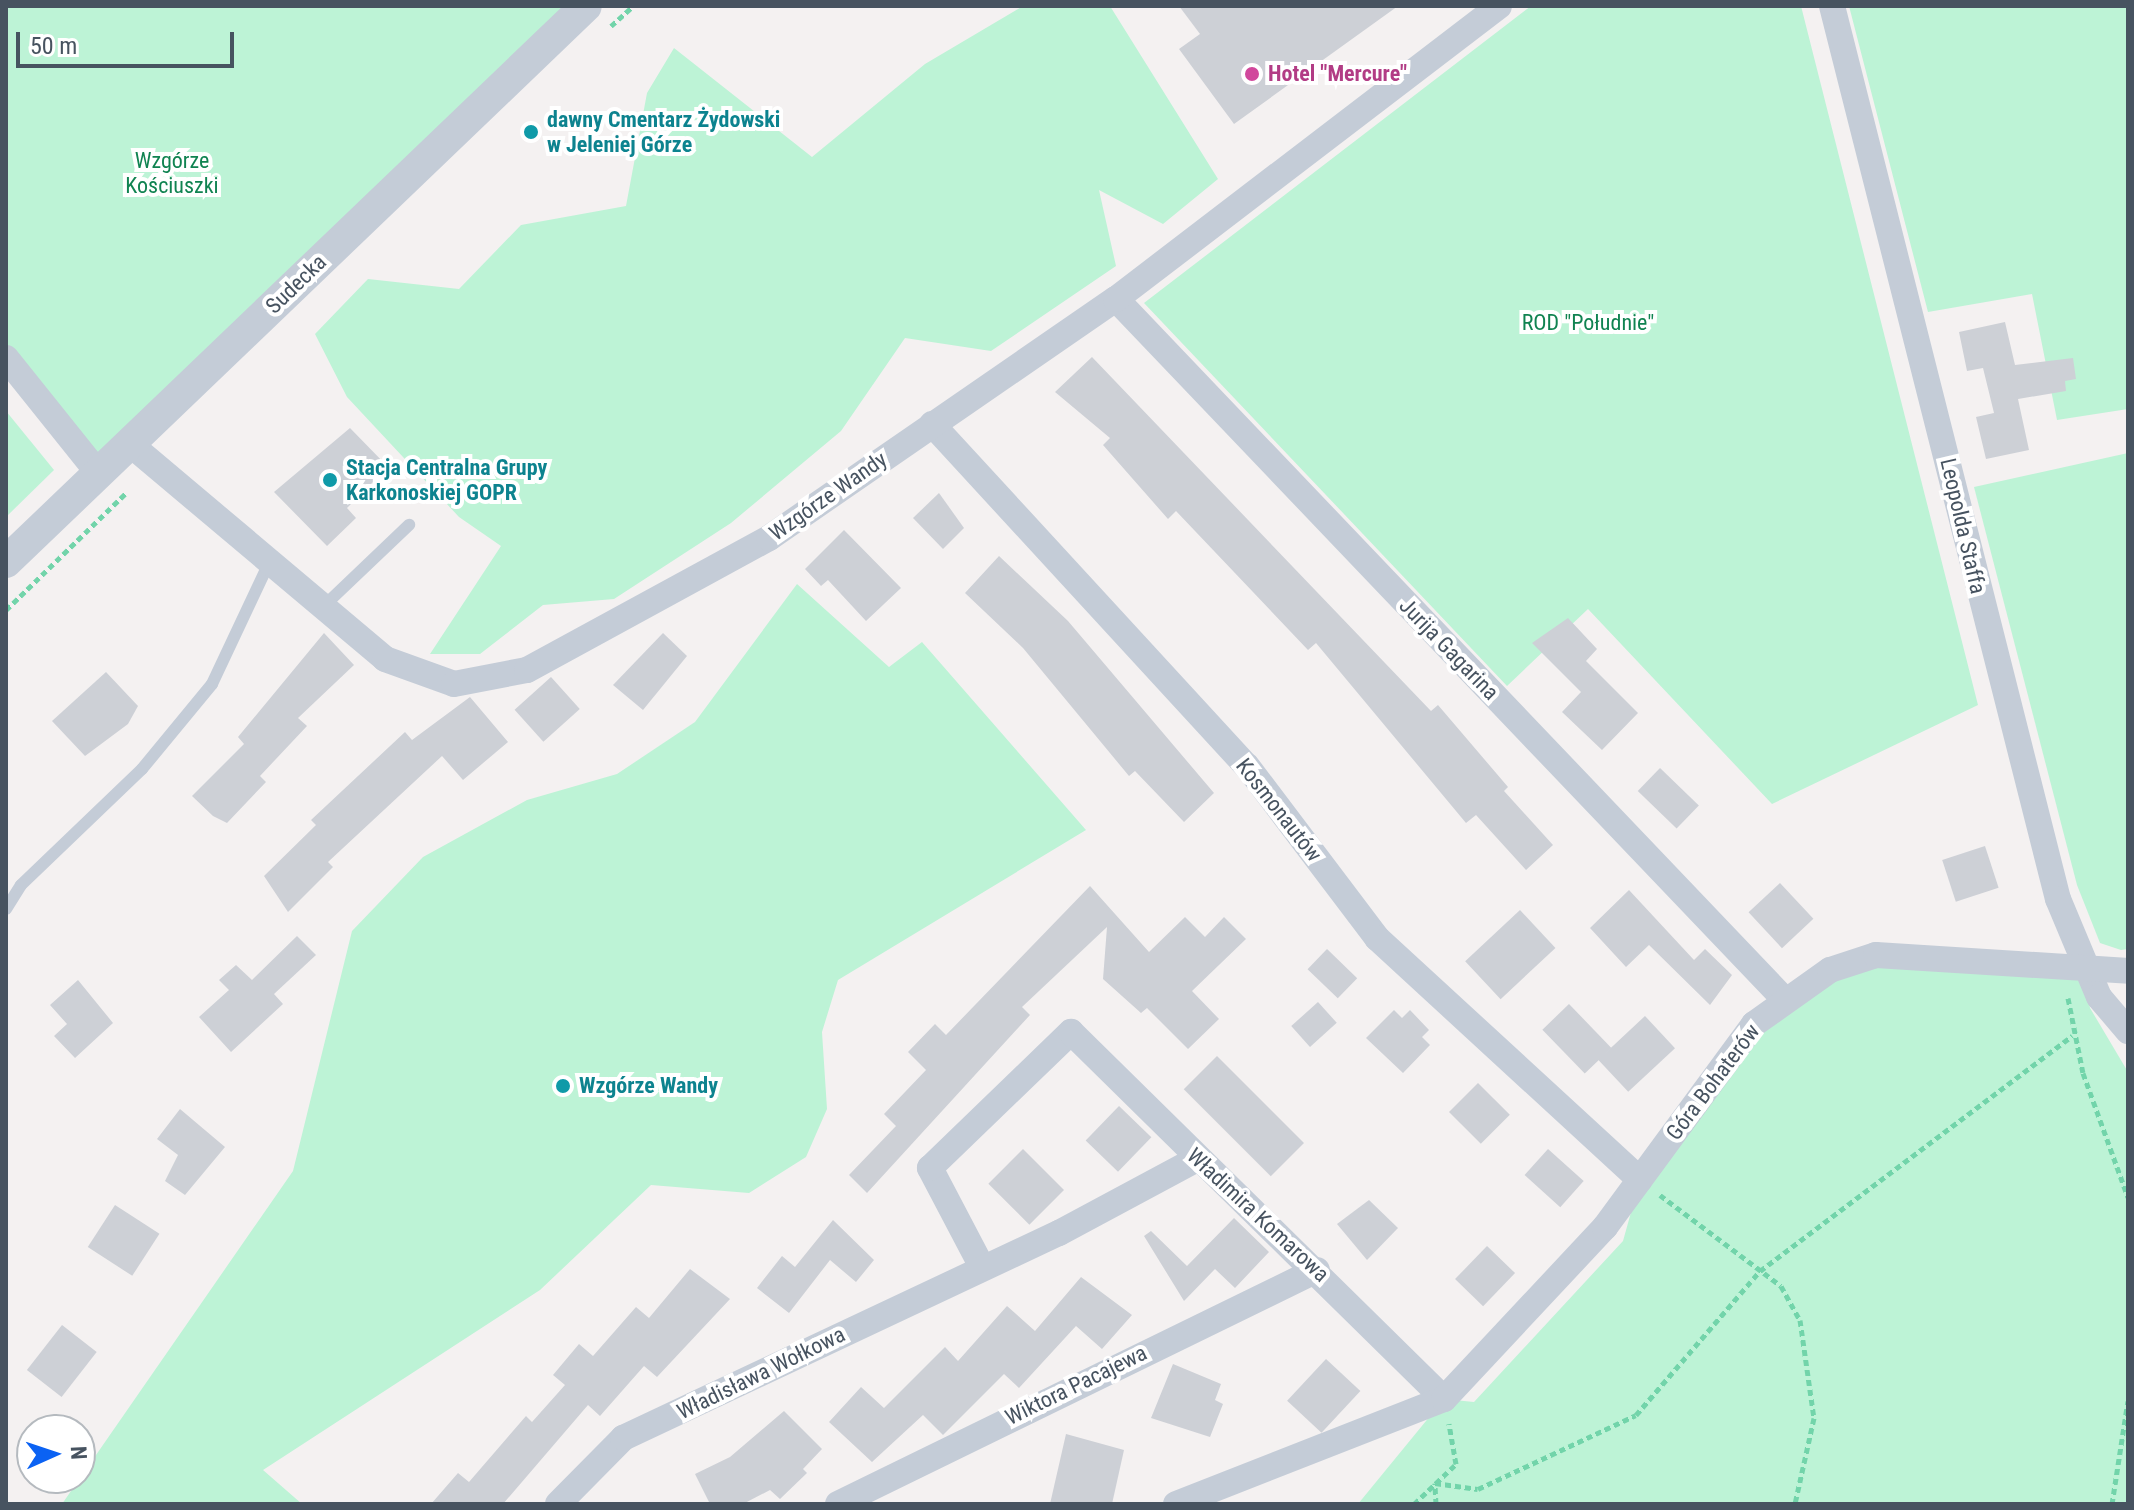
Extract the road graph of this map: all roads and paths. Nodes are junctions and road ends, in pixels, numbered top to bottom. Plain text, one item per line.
1 (586, 6) edge
2 (1499, 6) edge
3 (1832, 6) edge
4 (1116, 299) junction
5 (6, 358) edge
6 (932, 424) junction
7 (130, 444) junction
8 (98, 473) junction
9 (130, 489) dead end
10 (409, 525) dead end
11 (6, 562) edge
12 (269, 563) junction
13 (326, 604) junction
14 (6, 610) edge
15 (6, 909) edge
16 (2083, 965) junction
17 (2128, 971) edge
18 (1783, 998) junction
19 (2128, 1031) edge
20 (2072, 1036) junction
21 (1197, 1159) junction
22 (1640, 1180) junction
23 (2128, 1197) edge
24 (982, 1267) junction
25 (1317, 1270) junction
26 (1760, 1271) junction
27 (1444, 1399) junction
28 (2128, 1401) edge
29 (1435, 1483) junction
30 (558, 1504) edge
31 (838, 1504) edge
32 (1176, 1504) edge
33 (1414, 1504) edge
34 (1436, 1504) edge
35 (1795, 1504) edge
36 (2112, 1504) edge

1 - 7 street, Sudecka
2 - 4 street, Wzgórze Wandy
3 - 16 street, Leopolda Staffa
4 - 6 street, Wzgórze Wandy
4 - 18 street, Jurija Gagarina
5 - 8 street
6 - 13 street, Wzgórze Wandy
6 - 22 street, Kosmonautów
7 - 8 street, Sudecka
7 - 12 street, Wzgórze Wandy
8 - 11 street, Sudecka
9 - 14 path
10 - 13 lane
12 - 13 street, Wzgórze Wandy
12 - 15 lane
16 - 17 street, Góra Bohaterów
16 - 18 street, Góra Bohaterów
16 - 19 street, Leopolda Staffa
16 - 20 path
18 - 22 street, Góra Bohaterów
20 - 23 path
20 - 26 path
21 - 24 street, Władisława Wołkowa
21 - 24 street, Władimira Komarowa
21 - 25 street, Władimira Komarowa
22 - 26 path
22 - 27 street, Góra Bohaterów
24 - 30 street, Władisława Wołkowa
25 - 27 street, Władimira Komarowa
25 - 31 street, Wiktora Pacajewa
26 - 29 path
26 - 35 path
27 - 29 path
27 - 32 street
28 - 36 path
29 - 33 path
29 - 34 path

